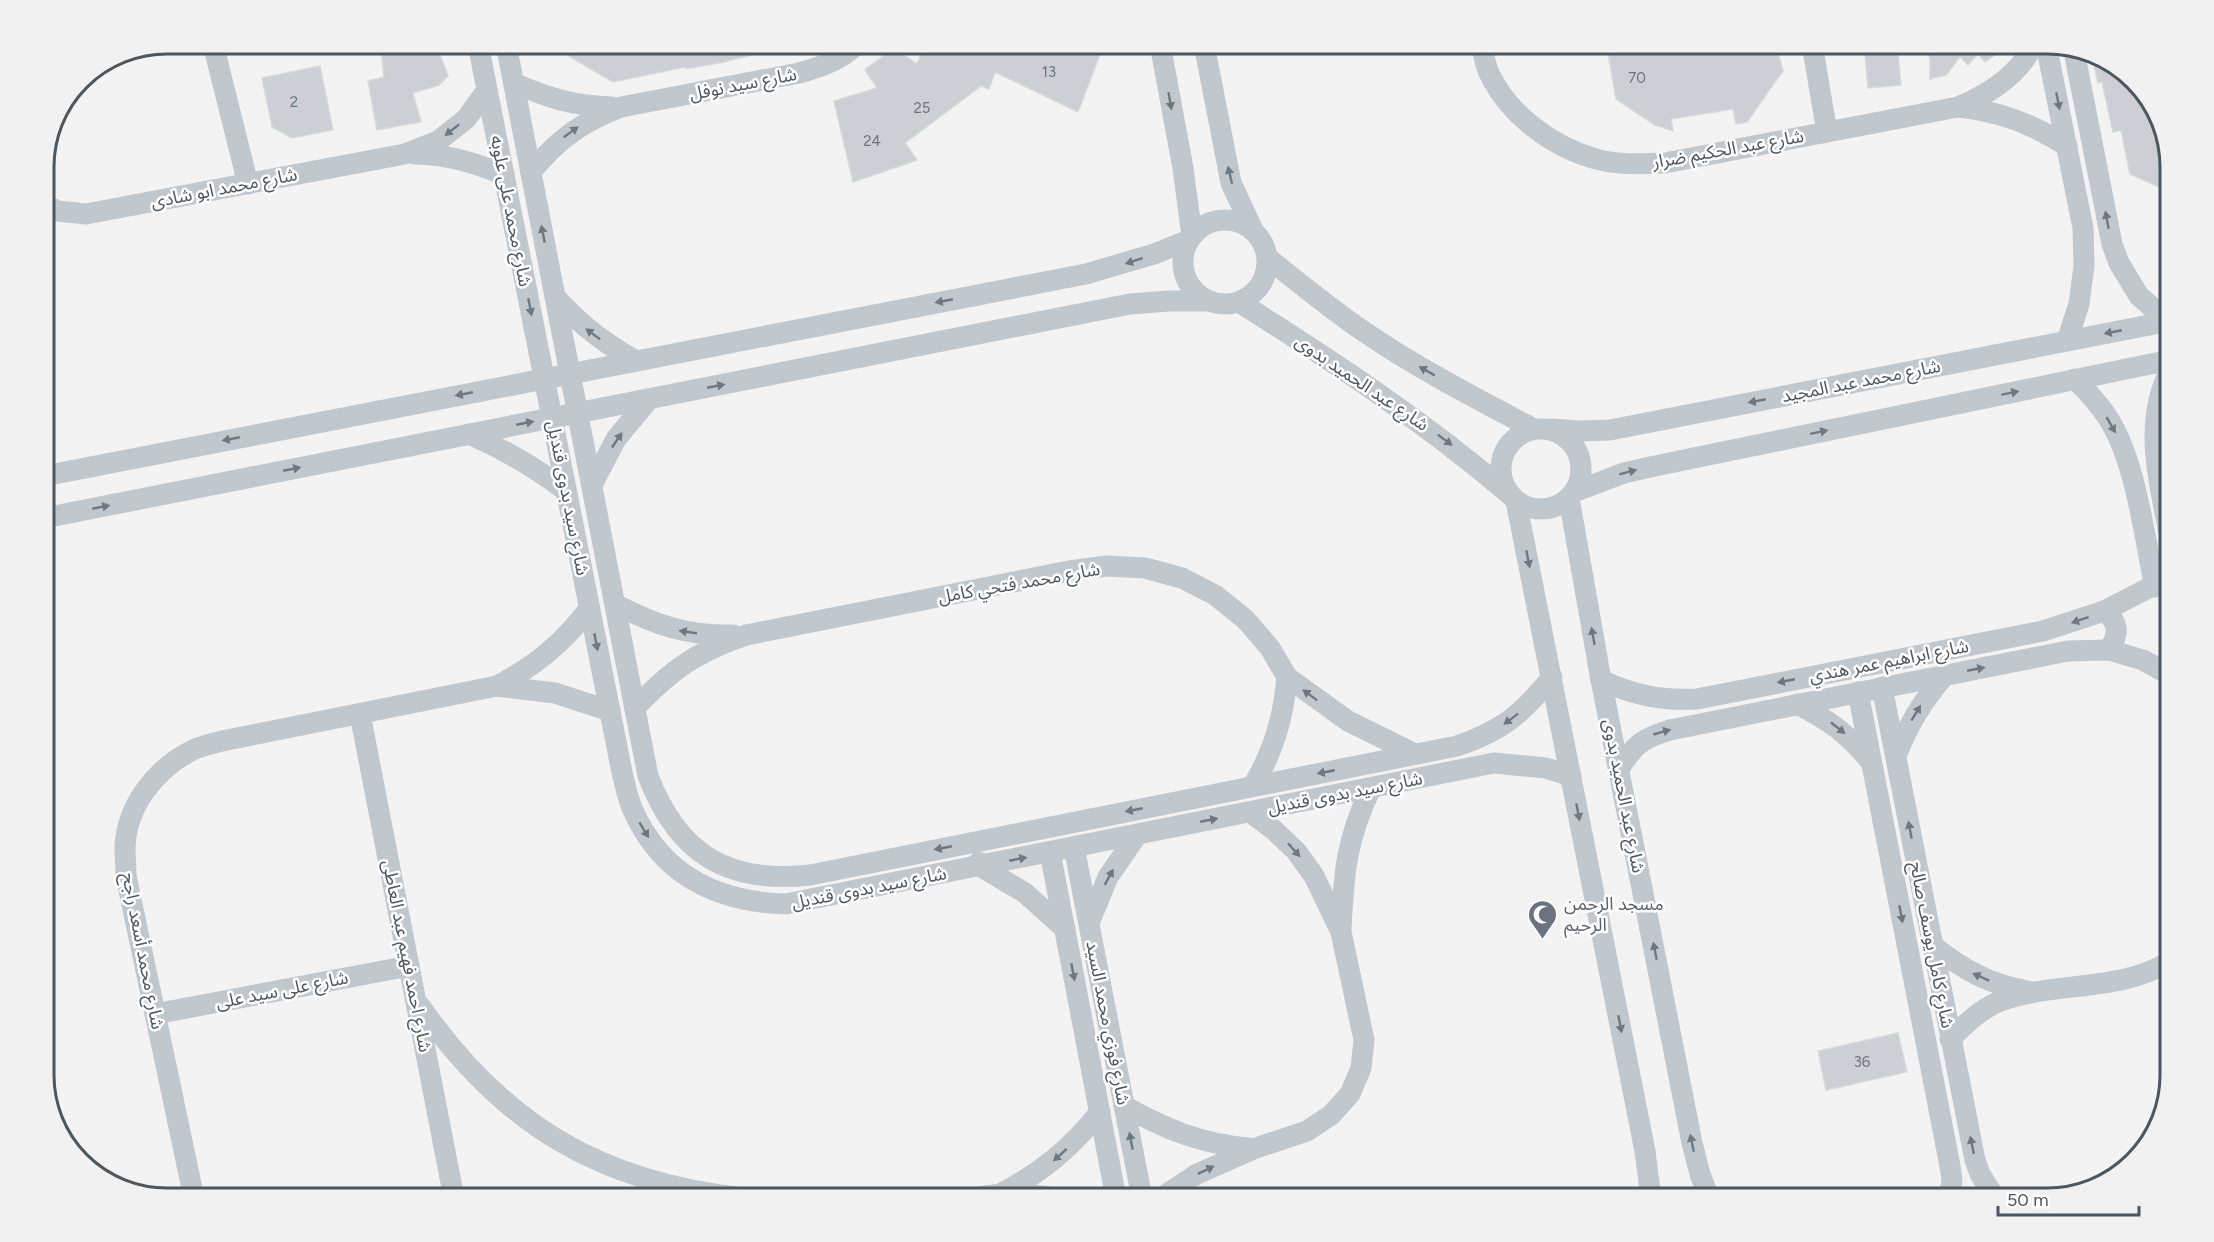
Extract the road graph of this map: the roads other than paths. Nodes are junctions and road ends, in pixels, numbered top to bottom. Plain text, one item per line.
1 (216, 54) edge
2 (480, 54) edge
3 (508, 54) edge
4 (844, 54) edge
5 (1162, 54) edge
6 (1206, 54) edge
7 (1484, 54) edge
8 (1814, 54) edge
9 (2027, 54) edge
10 (2048, 54) edge
11 (2075, 58) edge
12 (514, 84) junction
13 (488, 90) junction
14 (621, 107) junction
15 (1958, 107) junction
16 (1827, 132) junction
17 (2067, 146) junction
18 (405, 154) junction
19 (531, 172) junction
20 (504, 175) junction
21 (248, 184) junction
22 (54, 209) edge
23 (1252, 228) junction
24 (1190, 238) junction
25 (1268, 258) junction
26 (2119, 263) junction
27 (2084, 266) junction
28 (556, 299) junction
29 (1208, 301) junction
30 (1239, 302) junction
31 (2160, 314) edge
32 (2160, 323) edge
33 (2067, 341) junction
34 (636, 361) junction
35 (2160, 362) edge
36 (571, 373) junction
37 (544, 379) junction
38 (2075, 379) junction
39 (2160, 396) edge
40 (649, 399) junction
41 (578, 413) junction
42 (552, 418) junction
43 (1542, 429) junction
44 (470, 434) junction
45 (54, 469) edge
46 (69, 471) junction
47 (54, 474) edge
48 (2160, 484) edge
49 (592, 485) junction
50 (566, 491) junction
51 (1571, 495) junction
52 (1512, 497) junction
53 (71, 513) junction
54 (54, 516) edge
55 (54, 523) edge
56 (2160, 575) edge
57 (2160, 583) edge
58 (615, 604) junction
59 (589, 609) junction
60 (2104, 611) junction
61 (746, 635) junction
62 (2109, 650) junction
63 (2160, 669) edge
64 (1946, 675) junction
65 (1287, 677) junction
66 (1552, 677) junction
67 (1601, 680) junction
68 (497, 686) junction
69 (1882, 687) junction
70 (1858, 692) junction
71 (1797, 704) junction
72 (635, 708) junction
73 (610, 711) junction
74 (360, 714) junction
75 (1486, 736) junction
76 (1415, 754) junction
77 (1896, 756) junction
78 (1872, 763) junction
79 (1494, 764) junction
80 (1619, 769) junction
81 (1571, 776) junction
82 (1253, 786) junction
83 (1371, 788) junction
84 (1250, 812) junction
85 (1137, 835) junction
86 (973, 842) junction
87 (1074, 847) junction
88 (1050, 852) junction
89 (980, 866) junction
90 (1089, 924) junction
91 (1065, 929) junction
92 (1341, 932) junction
93 (1932, 945) junction
94 (409, 966) junction
95 (2160, 968) edge
96 (2037, 992) junction
97 (416, 1000) junction
98 (155, 1014) junction
99 (1950, 1039) junction
100 (1124, 1106) junction
101 (1100, 1112) junction
102 (1256, 1148) junction
103 (1980, 1174) junction
104 (192, 1188) edge
105 (452, 1188) edge
106 (677, 1188) edge
107 (1011, 1188) edge
108 (1114, 1188) edge
109 (1140, 1188) edge
110 (1176, 1188) edge
111 (1650, 1188) edge
112 (1705, 1188) edge
113 (1951, 1188) edge
114 (1954, 1188) edge
115 (1989, 1188) edge

1 - 21 street
2 - 13 street, شارع محمد على علوبه
3 - 12 street, شارع محمد على علوبه
4 - 14 street, شارع سيد نوفل
5 -> 24 street
23 -> 6 street
7 - 16 street, شارع عبد الحكيم ضرار
8 - 16 street
9 - 15 street, شارع عبد الحكيم ضرار
10 -> 17 street
26 -> 11 street
12 - 14 street, شارع سيد نوفل
12 - 19 street, شارع محمد على علوبه
13 -> 18 street, شارع محمد ابو شادى
13 - 20 street, شارع محمد على علوبه
19 -> 14 street, شارع سيد نوفل
15 - 16 street, شارع عبد الحكيم ضرار
15 - 17 street, شارع عبد الحكيم ضرار
17 - 27 street
18 - 20 street, شارع محمد ابو شادى
18 - 21 street, شارع محمد ابو شادى
28 -> 19 street, شارع محمد على علوبه
20 -> 37 street, شارع محمد على علوبه
21 - 22 street, شارع محمد ابو شادى
23 - 24 street
23 - 25 street
24 - 29 street
24 -> 34 street
25 - 30 street
43 -> 25 street
26 - 27 street
26 - 31 street
27 - 33 street
34 -> 28 street
28 - 36 street, شارع محمد على علوبه
29 - 30 street
40 -> 29 street
30 -> 52 street, شارع عبد الحميد بدوى
32 -> 33 street, شارع محمد عبد المجيد
33 -> 43 street, شارع محمد عبد المجيد
34 - 36 street
35 - 38 street
36 - 37 street
36 - 41 street, شارع سيد بدوى قنديل
37 - 42 street, شارع سيد بدوى قنديل
37 -> 46 street
51 -> 38 street
38 -> 56 street
39 - 48 street
40 - 41 street
49 -> 40 street
41 - 42 street
41 - 49 street, شارع سيد بدوى قنديل
44 -> 42 street
42 - 50 street, شارع سيد بدوى قنديل
43 - 51 street
43 - 52 street
44 - 50 street
53 -> 44 street
45 - 46 street
46 - 47 street
49 - 58 street, شارع سيد بدوى قنديل
50 - 59 street, شارع سيد بدوى قنديل
51 - 52 street
67 -> 51 street, شارع عبد الحميد بدوى
52 -> 66 street
53 - 54 street
53 - 55 street
57 - 60 street, شارع ابراهيم عمر هندي
61 -> 58 street, شارع محمد فتحي كامل
58 - 72 street, شارع سيد بدوى قنديل
59 - 68 street, شارع محمد أسعد راجح
59 -> 73 street, شارع سيد بدوى قنديل
60 - 62 street
60 -> 67 street, شارع ابراهيم عمر هندي
61 - 65 street, شارع محمد فتحي كامل
61 - 72 street, شارع محمد فتحي كامل
62 - 63 street, شارع ابراهيم عمر هندي
64 -> 62 street, شارع ابراهيم عمر هندي
64 - 69 street, شارع ابراهيم عمر هندي
77 -> 64 street
76 -> 65 street, شارع محمد فتحي كامل
65 - 82 street
66 -> 75 street, شارع سيد بدوى قنديل
66 - 81 street
67 - 80 street, شارع عبد الحميد بدوى
68 - 73 street, شارع محمد أسعد راجح
68 - 74 street, شارع محمد أسعد راجح
69 - 70 street, شارع ابراهيم عمر هندي
69 - 77 street, شارع كامل يوسف صالح
70 - 71 street, شارع ابراهيم عمر هندي
70 - 78 street, شارع كامل يوسف صالح
71 -> 78 street
80 -> 71 street, شارع ابراهيم عمر هندي
86 -> 72 street, شارع سيد بدوى قنديل
73 -> 89 street, شارع سيد بدوى قنديل
74 - 94 street, شارع احمد فهيم عبد العاطى
74 - 98 street, شارع محمد أسعد راجح
75 - 76 street, شارع سيد بدوى قنديل
75 - 79 street
76 -> 82 street, شارع سيد بدوى قنديل
93 -> 77 street, شارع كامل يوسف صالح
78 -> 113 street, شارع كامل يوسف صالح
79 - 81 street, شارع سيد بدوى قنديل
79 - 83 street, شارع سيد بدوى قنديل
112 -> 80 street, شارع عبد الحميد بدوى
81 -> 111 street
82 -> 86 street, شارع سيد بدوى قنديل
83 - 84 street, شارع سيد بدوى قنديل
83 - 92 street
85 -> 84 street, شارع سيد بدوى قنديل
84 -> 92 street
85 - 87 street, شارع سيد بدوى قنديل
90 -> 85 street
86 - 89 street
87 - 88 street, شارع سيد بدوى قنديل
87 - 90 street, شارع فوزي محمد السيد
89 -> 88 street, شارع سيد بدوى قنديل
88 - 91 street, شارع فوزي محمد السيد
89 - 91 street
90 - 100 street, شارع فوزي محمد السيد
91 -> 101 street, شارع فوزي محمد السيد
92 - 102 street
96 -> 93 street
93 - 99 street, شارع كامل يوسف صالح
94 - 97 street, شارع احمد فهيم عبد العاطى
94 - 98 street, شارع على سيد على
95 - 96 street
96 - 99 street
97 - 105 street, شارع احمد فهيم عبد العاطى
97 - 106 street
98 - 104 street, شارع محمد أسعد راجح
103 -> 99 street, شارع كامل يوسف صالح
100 - 102 street
109 -> 100 street, شارع فوزي محمد السيد
101 -> 107 street
101 - 108 street, شارع فوزي محمد السيد
110 -> 102 street
103 - 114 street
103 - 115 street, شارع كامل يوسف صالح

